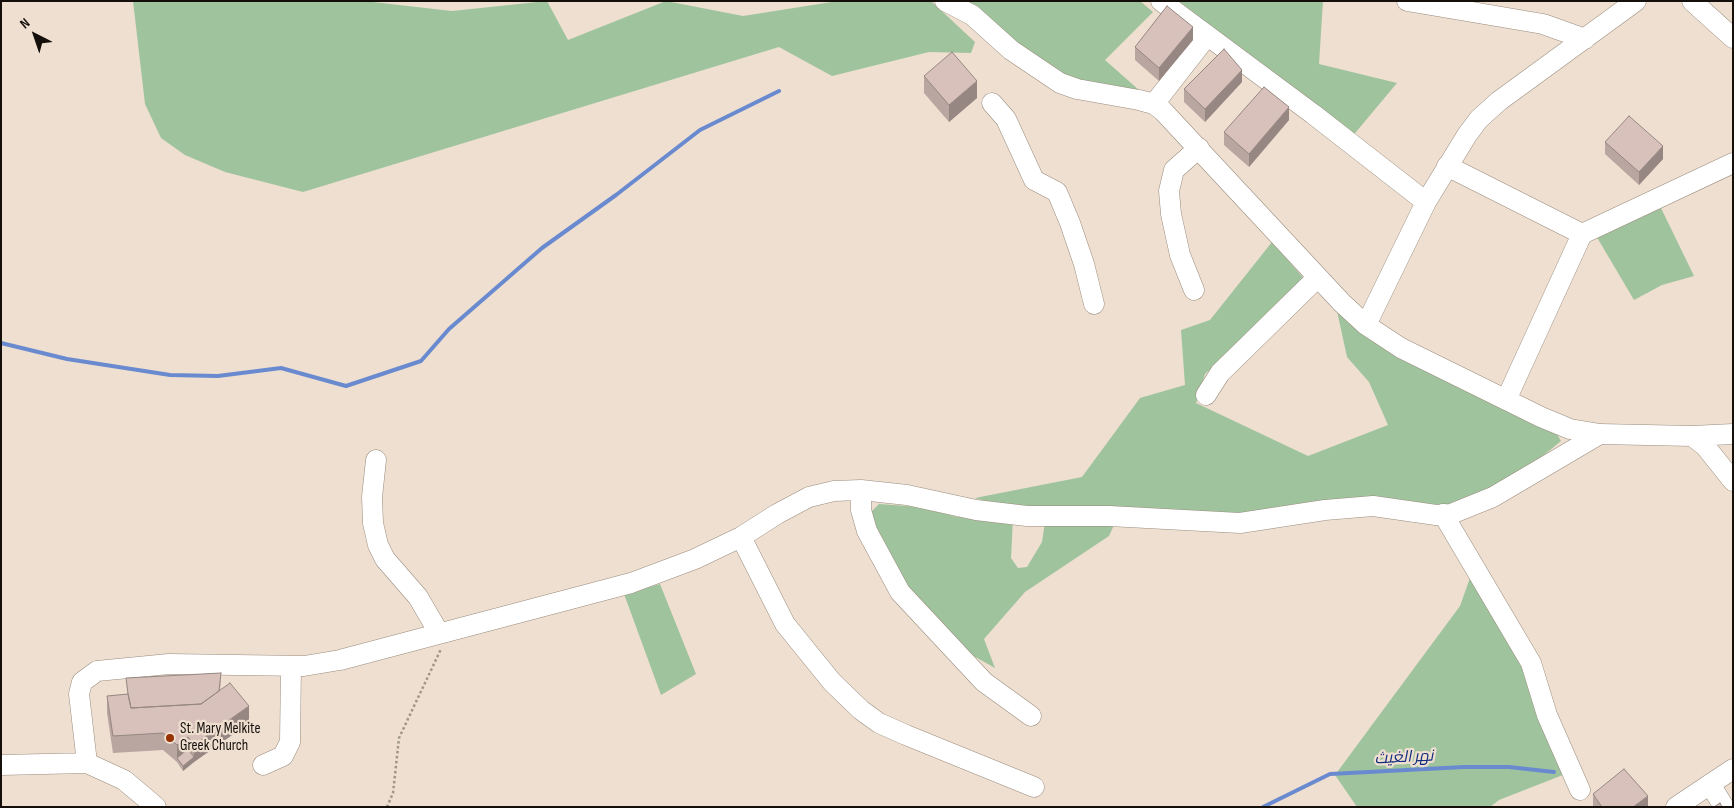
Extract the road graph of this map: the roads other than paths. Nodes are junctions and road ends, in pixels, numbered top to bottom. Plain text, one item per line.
1 (946, 1) edge
2 (1161, 1) edge
3 (1407, 1) edge
4 (1636, 1) edge
5 (1692, 1) edge
6 (1207, 36) junction
7 (1733, 38) edge
8 (1585, 39) junction
9 (992, 103) dead end
10 (1154, 104) junction
11 (1199, 148) junction
12 (1733, 163) edge
13 (1447, 166) junction
14 (1426, 202) junction
15 (1582, 234) junction
16 (1317, 278) junction
17 (1194, 290) dead end
18 (1094, 304) dead end
19 (1366, 325) junction
20 (1206, 395) dead end
21 (1506, 400) junction
22 (1600, 434) junction
23 (1733, 434) edge
24 (1692, 436) junction
25 (376, 460) dead end
26 (1733, 481) edge
27 (862, 490) junction
28 (1443, 514) junction
29 (741, 538) junction
30 (444, 631) junction
31 (291, 666) junction
32 (1030, 716) dead end
33 (87, 763) junction
34 (1, 764) edge
35 (263, 765) dead end
36 (1733, 769) edge
37 (1710, 784) junction
38 (1034, 788) dead end
39 (1580, 790) dead end
40 (156, 807) edge
41 (1676, 807) edge
42 (1724, 807) edge

1 - 10 street
2 - 6 street
3 - 8 street
4 - 8 street
5 - 7 street
6 - 10 street
6 - 14 street
8 - 13 street
9 - 18 street
10 - 11 street
11 - 16 street
11 - 17 street
12 - 15 street
13 - 14 street
13 - 15 street
14 - 19 street
15 - 21 street
16 - 19 street
16 - 20 street
19 - 21 street
21 - 22 street
22 - 24 street
22 - 28 street
23 - 24 street
24 - 26 street
25 - 30 street
27 - 28 street
27 - 29 street
27 - 32 street
28 - 39 street
29 - 30 street
29 - 38 street
30 - 31 street
31 - 33 street
31 - 35 street
33 - 34 street
33 - 40 street
36 - 37 street
37 - 41 street
37 - 42 street

